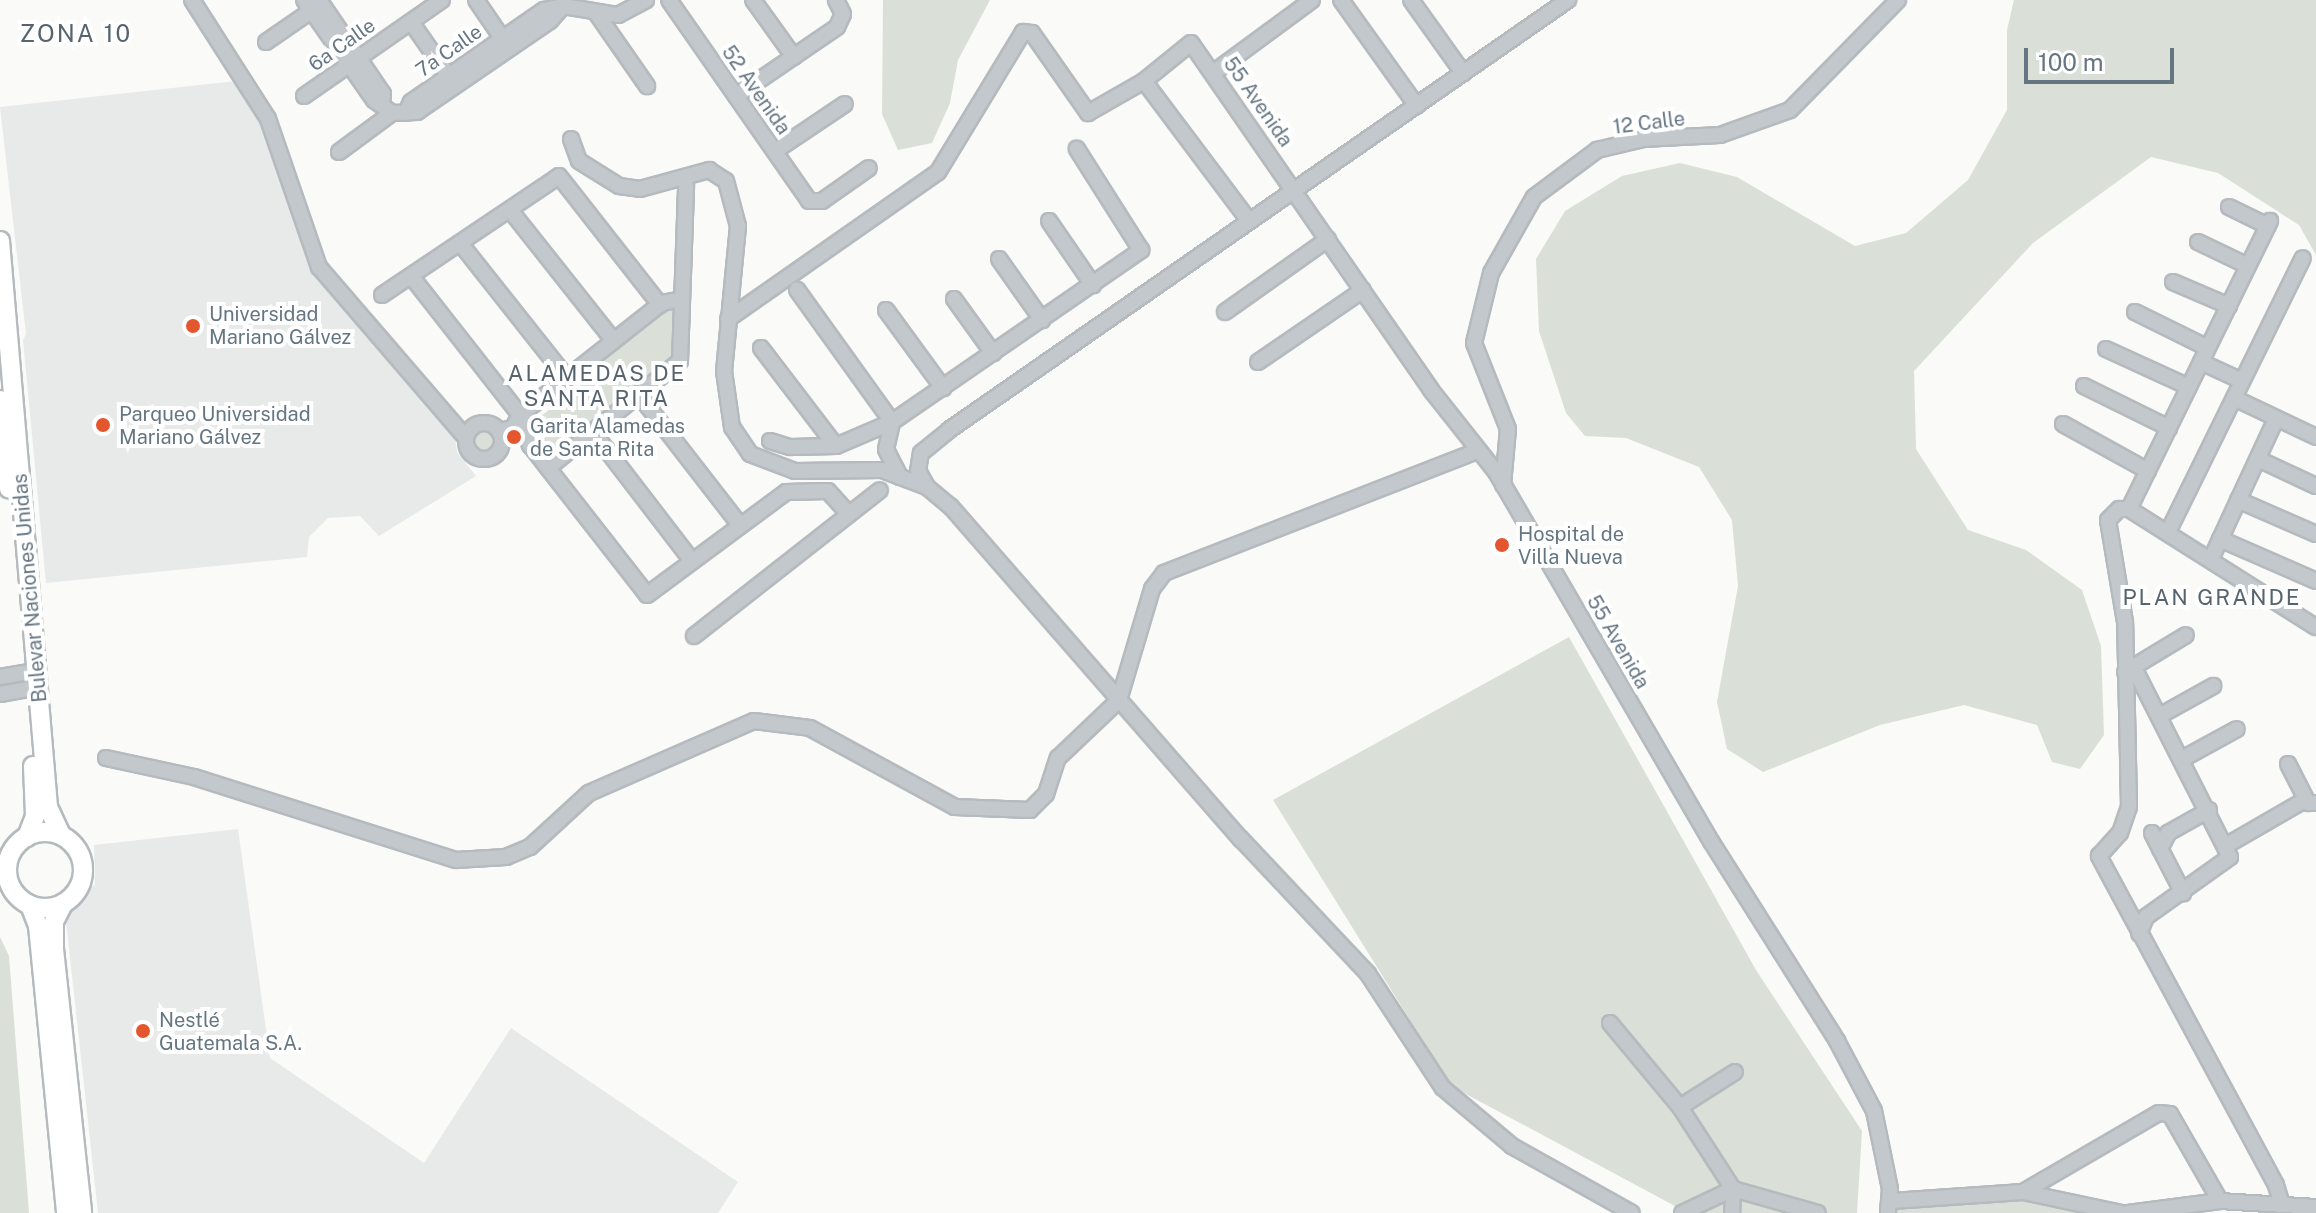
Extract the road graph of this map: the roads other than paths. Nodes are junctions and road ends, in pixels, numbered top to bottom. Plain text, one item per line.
1 (192, 0) edge
2 (442, 0) edge
3 (476, 0) edge
4 (646, 0) edge
5 (669, 0) edge
6 (753, 0) edge
7 (836, 0) edge
8 (1312, 0) edge
9 (1341, 0) edge
10 (1898, 0) edge
11 (1565, 1) edge
12 (1416, 2) edge
13 (316, 3) edge
14 (561, 3) edge
15 (597, 14) junction
16 (411, 22) junction
17 (502, 38) junction
18 (266, 42) dead end
19 (794, 57) junction
20 (354, 61) junction
21 (1213, 73) junction
22 (1463, 73) junction
23 (448, 75) junction
24 (1144, 81) junction
25 (647, 86) dead end
26 (304, 96) dead end
27 (736, 96) junction
28 (845, 104) dead end
29 (1417, 106) junction
30 (393, 110) junction
31 (571, 139) dead end
32 (1077, 149) dead end
33 (775, 151) junction
34 (339, 152) dead end
35 (869, 168) dead end
36 (686, 186) dead end
37 (1295, 188) junction
38 (2229, 207) dead end
39 (510, 210) junction
40 (1049, 221) dead end
41 (1249, 221) junction
42 (1328, 239) junction
43 (0, 241) edge
44 (2198, 242) dead end
45 (460, 243) junction
46 (2303, 258) dead end
47 (999, 259) dead end
48 (2248, 266) junction
49 (411, 276) junction
50 (2173, 282) dead end
51 (1093, 285) junction
52 (797, 290) dead end
53 (1363, 290) junction
54 (382, 295) dead end
55 (682, 299) junction
56 (954, 299) dead end
57 (660, 305) junction
58 (2229, 306) junction
59 (886, 310) dead end
60 (1225, 312) dead end
61 (2135, 312) dead end
62 (728, 319) junction
63 (1042, 320) junction
64 (614, 341) junction
65 (761, 348) dead end
66 (2106, 349) dead end
67 (993, 353) junction
68 (2205, 355) junction
69 (1258, 362) dead end
70 (567, 378) junction
71 (2242, 381) junction
72 (2084, 386) dead end
73 (2189, 387) junction
74 (943, 388) junction
75 (639, 395) junction
76 (2234, 398) junction
77 (0, 400) edge
78 (520, 415) junction
79 (2276, 419) junction
80 (892, 422) junction
81 (2063, 424) dead end
82 (2169, 428) junction
83 (499, 431) junction
84 (593, 432) junction
85 (469, 433) junction
86 (2316, 437) edge
87 (526, 439) junction
88 (770, 441) dead end
89 (836, 446) junction
90 (501, 448) junction
91 (1477, 451) junction
92 (2258, 459) junction
93 (548, 468) junction
94 (2148, 471) junction
95 (901, 477) junction
96 (1503, 486) junction
97 (2316, 486) edge
98 (927, 487) junction
99 (880, 490) dead end
100 (2238, 500) junction
101 (2129, 509) junction
102 (849, 514) junction
103 (740, 525) junction
104 (2168, 532) junction
105 (2316, 534) edge
106 (2220, 539) junction
107 (2211, 559) junction
108 (692, 561) junction
109 (2316, 581) edge
110 (2316, 627) edge
111 (2186, 635) dead end
112 (694, 636) dead end
113 (2130, 670) junction
114 (0, 677) edge
115 (28, 681) junction
116 (2213, 686) dead end
117 (0, 694) edge
118 (1119, 700) junction
119 (2161, 715) junction
120 (2237, 729) dead end
121 (106, 758) dead end
122 (2184, 758) junction
123 (2288, 764) dead end
124 (2311, 801) edge
125 (2209, 810) junction
126 (2152, 833) dead end
127 (61, 835) junction
128 (27, 837) junction
129 (2227, 845) junction
130 (2160, 849) junction
131 (2183, 893) junction
132 (63, 904) junction
133 (30, 905) junction
134 (2139, 934) junction
135 (1610, 1023) dead end
136 (1735, 1072) dead end
137 (1680, 1107) junction
138 (1733, 1189) junction
139 (2023, 1192) junction
140 (2214, 1205) edge
141 (2282, 1205) junction
142 (2044, 1206) edge
143 (1890, 1207) edge
144 (2316, 1207) edge
145 (66, 1213) edge
146 (82, 1213) edge
147 (1632, 1213) edge
148 (1682, 1213) edge
149 (1732, 1213) edge
150 (1818, 1213) edge
151 (2125, 1213) edge

1 - 85 street
2 - 16 street, 6a Calle
3 - 17 street
4 - 15 street
5 - 27 street, 52 Avenida
6 - 19 street
7 - 19 street
8 - 21 street
9 - 29 street
10 - 96 street, 12 Calle
11 - 22 street
12 - 22 street
13 - 18 street
13 - 20 street
14 - 15 street
14 - 17 street, 7a Calle
14 - 30 street, 7a Calle
15 - 25 street
16 - 20 street, 6a Calle
16 - 23 street
17 - 23 street, 7a Calle
19 - 27 street
20 - 26 street, 6a Calle
20 - 30 street
21 - 24 street, 55 Avenida
21 - 37 street, 55 Avenida
22 - 29 street
23 - 30 street, 7a Calle
24 - 41 street
24 - 62 street
27 - 33 street, 52 Avenida
28 - 33 street
29 - 37 street
30 - 34 street, 7a Calle
31 - 62 street
32 - 51 street
33 - 35 street, 52 Avenida
36 - 55 street
37 - 41 street
37 - 42 street, 55 Avenida
38 - 48 street
39 - 45 street
39 - 57 street
39 - 64 street
40 - 51 street
41 - 98 street
42 - 53 street, 55 Avenida
42 - 60 street
43 - 127 main road, Bulevar Naciones Unidas
44 - 48 street
45 - 49 street
45 - 70 street
46 - 71 street
47 - 63 street
48 - 58 street
49 - 54 street
49 - 78 street
50 - 58 street
51 - 63 street
52 - 80 street
53 - 69 street
53 - 91 street, 55 Avenida
55 - 57 street
55 - 75 street
56 - 67 street
57 - 64 street
58 - 68 street
59 - 74 street
61 - 68 street
62 - 95 street
63 - 67 street
64 - 70 street
65 - 89 street
66 - 73 street
67 - 74 street
68 - 71 street
68 - 73 street
70 - 78 street
71 - 76 street
72 - 82 street
73 - 82 street
74 - 80 street
75 - 84 street
75 - 103 street
76 - 79 street
76 - 104 street
77 - 115 main road, Bulevar Naciones Unidas
78 - 83 street
78 - 87 street
79 - 86 street
79 - 92 street
80 - 89 street
80 - 95 street
81 - 94 street
82 - 94 street
83 - 85 street
83 - 90 street
84 - 93 street
84 - 108 street
85 - 90 street
87 - 90 street
87 - 93 street
88 - 89 street
91 - 96 street, 55 Avenida
91 - 118 street
92 - 97 street
92 - 100 street
93 - 108 street
94 - 101 street
95 - 98 street
96 - 143 street, 55 Avenida
98 - 118 street
99 - 102 street
100 - 105 street
100 - 106 street
101 - 104 street
101 - 113 street
102 - 103 street
102 - 112 street
103 - 108 street
104 - 107 street
106 - 107 street
106 - 109 street
107 - 110 street
111 - 113 street
113 - 119 street
113 - 134 street
114 - 115 street
115 - 117 street
115 - 128 main road, Bulevar Naciones Unidas
116 - 119 street
118 - 121 street
118 - 147 street
119 - 122 street
120 - 122 street
122 - 125 street
123 - 124 street
124 - 129 street
125 - 129 street
125 - 130 street
126 - 130 street
127 - 128 main road
127 - 132 main road
128 - 133 main road
129 - 131 street
130 - 131 street
131 - 134 street
132 - 133 main road
132 - 146 main road
133 - 145 main road
134 - 141 street
135 - 137 street
136 - 137 street
137 - 138 street
138 - 148 street
138 - 149 street
138 - 150 street
139 - 140 street
139 - 142 street
139 - 143 street
140 - 141 street
140 - 151 street
141 - 144 street
142 - 151 street

